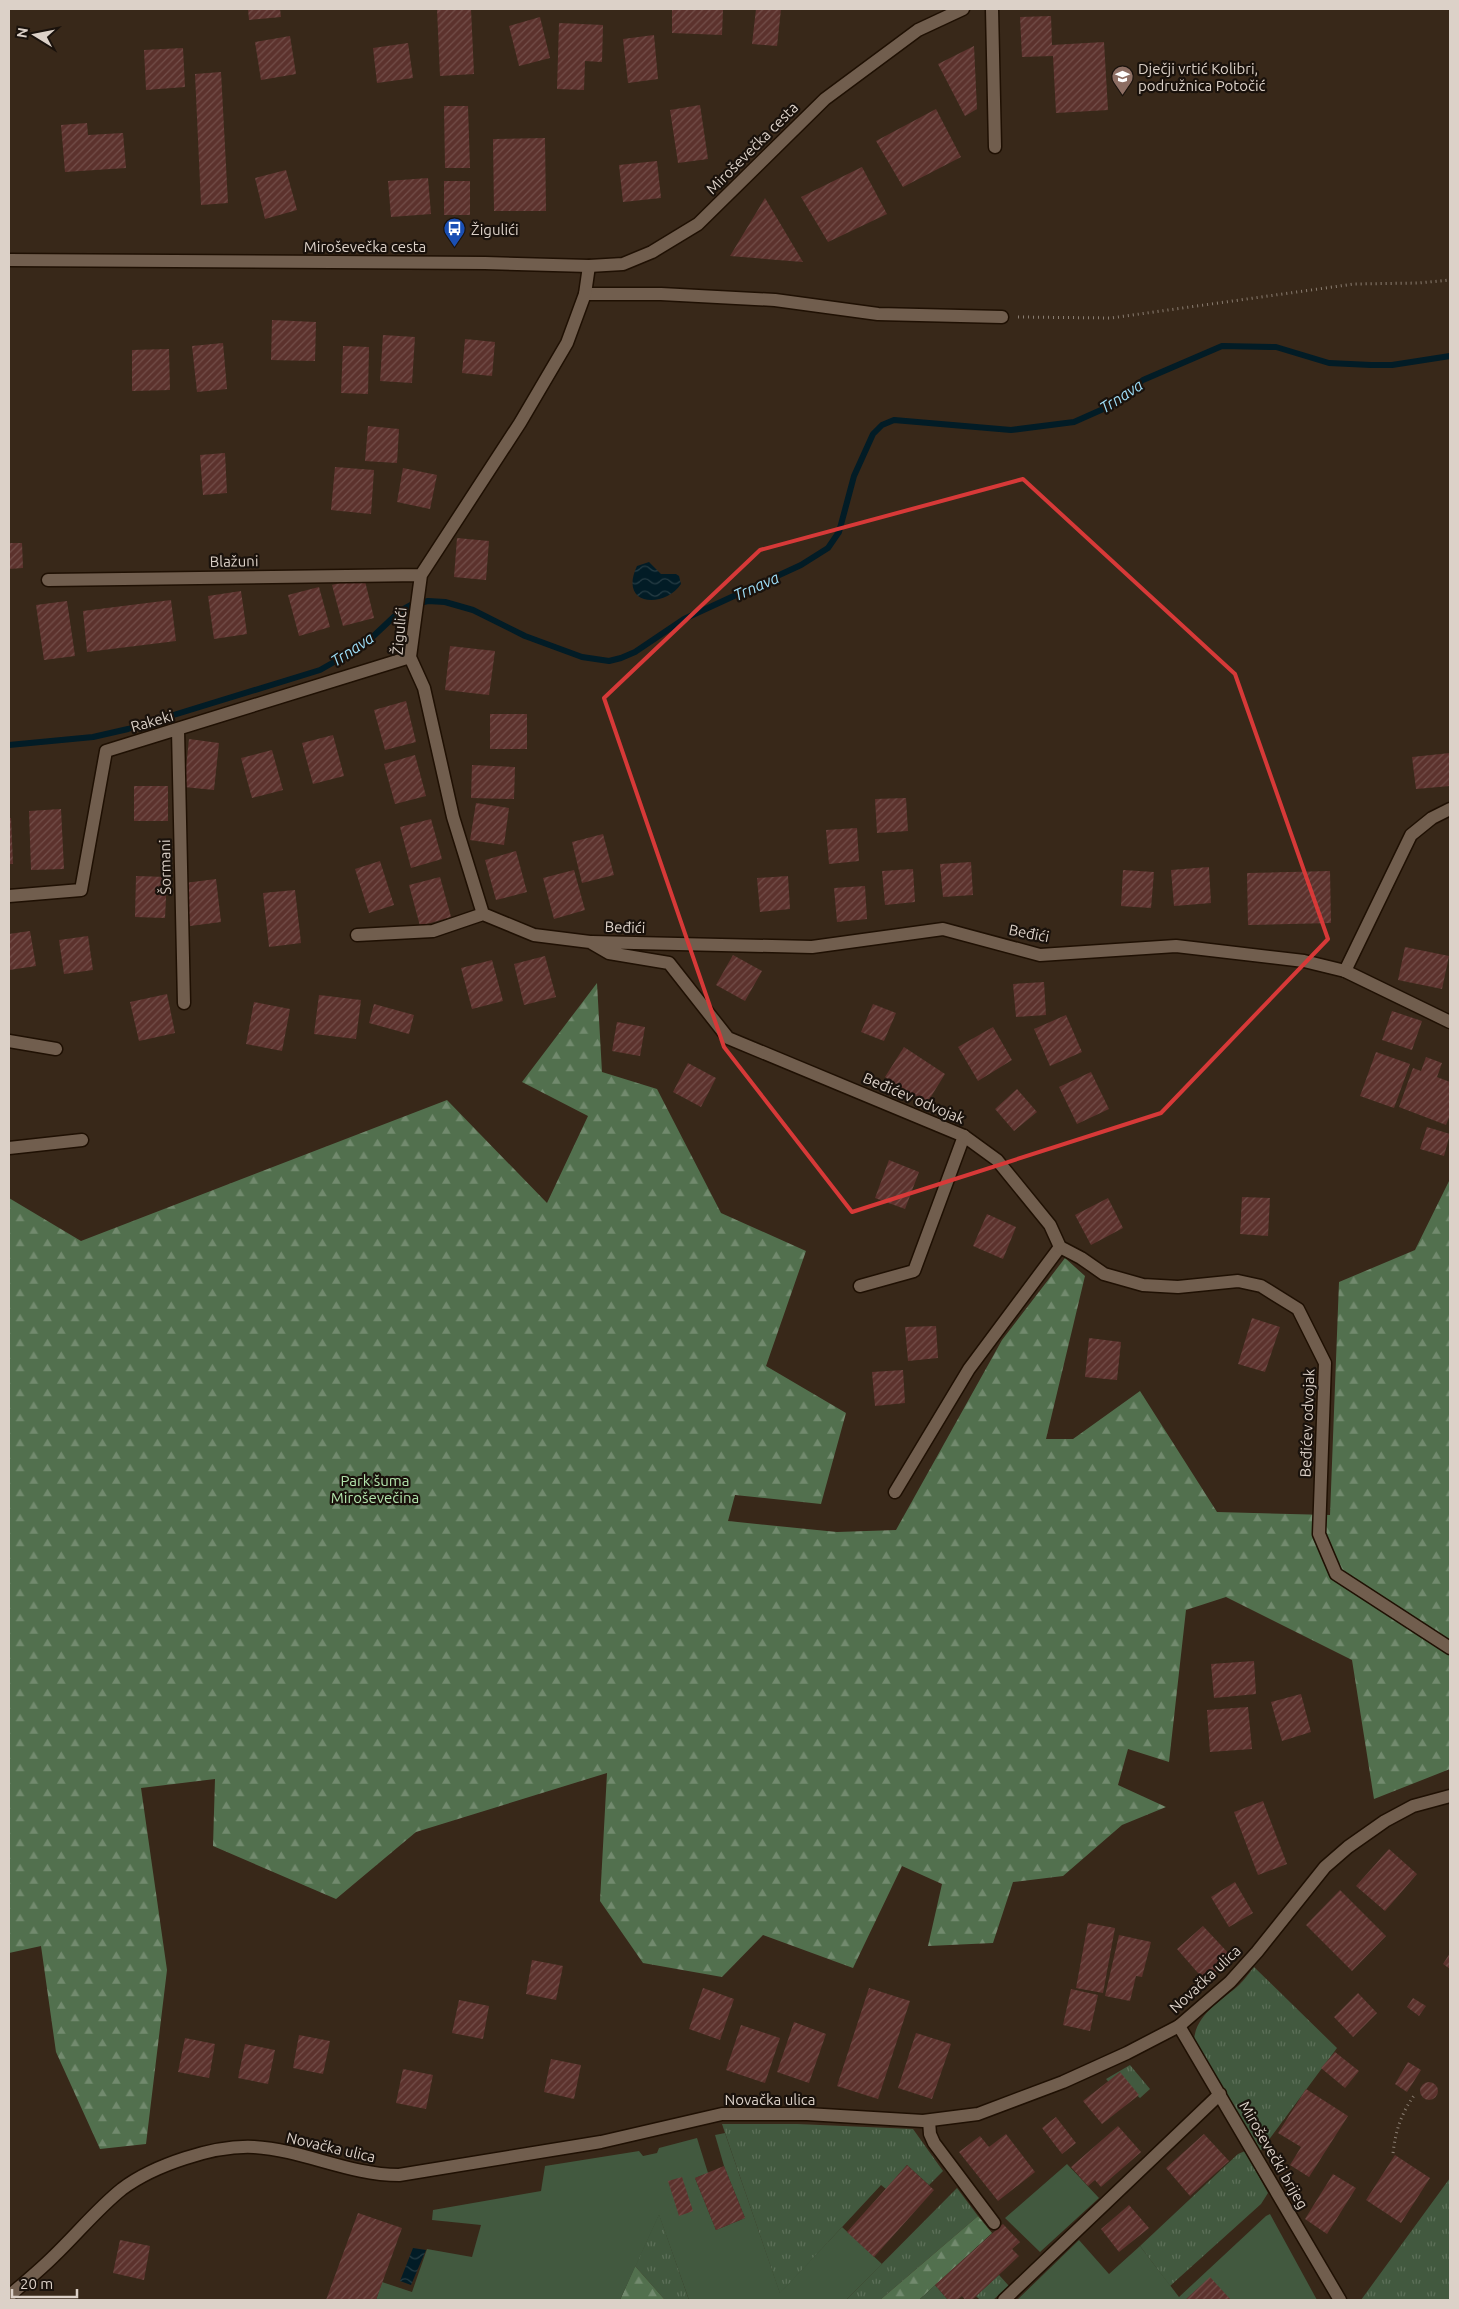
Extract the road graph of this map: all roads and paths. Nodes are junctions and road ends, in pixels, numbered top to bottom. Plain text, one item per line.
1 (962, 9) edge
2 (992, 9) edge
3 (995, 147) dead end
4 (9, 260) edge
5 (589, 266) junction
6 (1450, 280) edge
7 (585, 294) junction
8 (1002, 317) joint
9 (48, 580) dead end
10 (421, 580) junction
11 (410, 657) junction
12 (178, 730) junction
13 (1450, 809) edge
14 (9, 896) edge
15 (483, 914) junction
16 (357, 935) dead end
17 (590, 942) junction
18 (1346, 971) junction
19 (184, 1003) dead end
20 (1450, 1022) edge
21 (9, 1041) edge
22 (56, 1049) dead end
23 (964, 1136) junction
24 (82, 1140) dead end
25 (9, 1148) edge
26 (1060, 1247) junction
27 (860, 1286) dead end
28 (895, 1492) dead end
29 (1450, 1648) edge
30 (1450, 1796) edge
31 (1180, 2026) junction
32 (1220, 2094) junction
33 (1415, 2094) dead end
34 (929, 2121) junction
35 (1393, 2153) dead end
36 (994, 2223) dead end
37 (9, 2296) edge
38 (1004, 2300) edge
39 (1340, 2300) edge

1 - 5 street, Miroševečka cesta
2 - 3 street
4 - 5 street, Miroševečka cesta
5 - 7 street, Žigulići
6 - 8 path
7 - 8 street
7 - 10 street, Žigulići
9 - 10 street, Blažuni
10 - 11 street, Žigulići
11 - 12 street, Rakeki
11 - 15 street, Žigulići
12 - 14 street, Rakeki
12 - 19 street, Šormani
13 - 18 street
15 - 16 street
15 - 17 street, Beđićev odvojak
17 - 18 street, Beđići
17 - 23 street, Beđićev odvojak
18 - 20 street, Beđići
21 - 22 street
23 - 26 street, Beđićev odvojak
23 - 27 street
24 - 25 street
26 - 28 street
26 - 29 street, Beđićev odvojak
30 - 31 street, Novačka ulica
31 - 32 street, Miroševečki brijeg
31 - 34 street, Novačka ulica
32 - 38 street
32 - 39 street, Miroševečki brijeg
33 - 35 path
34 - 36 street
34 - 37 street, Novačka ulica

